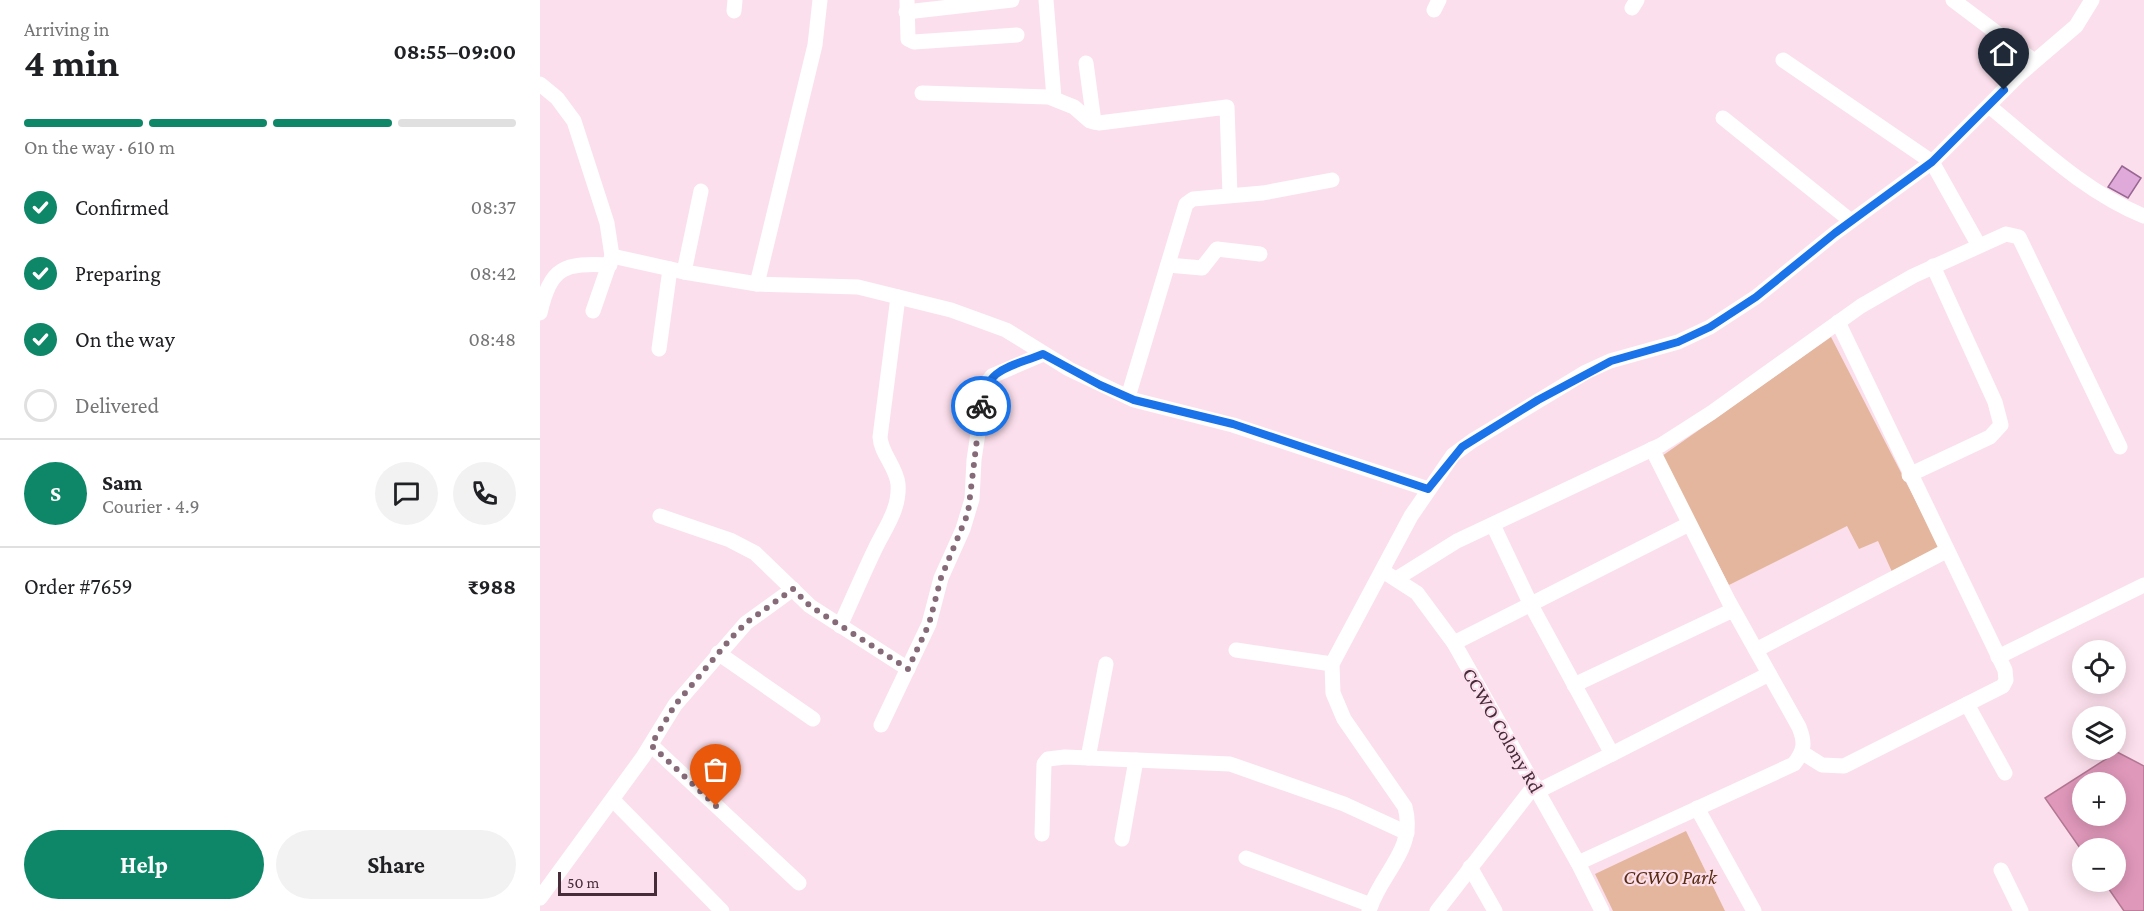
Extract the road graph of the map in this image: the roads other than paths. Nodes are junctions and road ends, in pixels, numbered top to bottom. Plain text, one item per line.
1 (820, 0) edge
2 (1012, 0) edge
3 (1046, 0) edge
4 (1953, 0) edge
5 (2092, 0) edge
6 (906, 6) edge
7 (1017, 35) dead end
8 (1783, 60) dead end
9 (2034, 62) junction
10 (1086, 63) dead end
11 (540, 84) edge
12 (922, 93) dead end
13 (1054, 98) junction
14 (1989, 106) junction
15 (1723, 118) dead end
16 (1094, 122) junction
17 (1932, 162) junction
18 (1332, 180) dead end
19 (701, 192) dead end
20 (1230, 195) junction
21 (2144, 216) edge
22 (1851, 221) junction
23 (1978, 244) junction
24 (1260, 254) dead end
25 (611, 261) junction
26 (1168, 266) junction
27 (1933, 266) junction
28 (677, 271) junction
29 (757, 284) junction
30 (898, 297) junction
31 (593, 311) dead end
32 (540, 313) edge
33 (1838, 322) junction
34 (658, 349) dead end
35 (1043, 354) junction
36 (1128, 398) junction
37 (2120, 447) dead end
38 (1652, 449) junction
39 (1909, 475) junction
40 (1428, 489) junction
41 (660, 516) dead end
42 (1689, 524) junction
43 (1493, 525) junction
44 (1946, 551) junction
45 (1380, 571) junction
46 (1396, 579) junction
47 (2144, 585) edge
48 (793, 589) junction
49 (1531, 605) junction
50 (1733, 610) junction
51 (840, 626) junction
52 (1454, 644) junction
53 (1236, 650) dead end
54 (1756, 650) junction
55 (718, 653) junction
56 (1998, 657) junction
57 (1106, 664) dead end
58 (1332, 664) junction
59 (908, 669) junction
60 (1769, 674) junction
61 (1574, 685) junction
62 (1967, 704) junction
63 (813, 719) dead end
64 (881, 726) dead end
65 (651, 745) junction
66 (1803, 753) junction
67 (1612, 754) junction
68 (1088, 758) junction
69 (1136, 760) junction
70 (2005, 773) dead end
71 (1536, 788) junction
72 (613, 800) junction
73 (1697, 808) junction
74 (1407, 833) junction
75 (1042, 834) dead end
76 (1122, 839) dead end
77 (1246, 858) dead end
78 (1578, 863) junction
79 (1470, 867) junction
80 (2001, 870) dead end
81 (799, 883) dead end
82 (540, 898) edge
83 (1370, 908) edge
84 (722, 911) edge
85 (1437, 911) edge
86 (1495, 911) edge
87 (1602, 911) edge
88 (1754, 911) edge
89 (2020, 911) edge

1 - 29 street
2 - 6 street
3 - 13 street
4 - 9 street
5 - 9 street
6 - 7 street
8 - 17 street
9 - 14 street
10 - 16 street
11 - 25 street
12 - 13 street
13 - 16 street
14 - 17 street
14 - 21 street
15 - 22 street
16 - 20 street
17 - 22 street
17 - 23 street
18 - 20 street
19 - 28 street
20 - 26 street
22 - 40 street
23 - 27 street
23 - 37 street
24 - 26 street
25 - 28 street
25 - 31 street
25 - 32 street
26 - 36 street
27 - 33 street
27 - 39 street
28 - 29 street
28 - 34 street
29 - 30 street
30 - 35 street
30 - 51 street
33 - 38 street
33 - 39 street
35 - 36 street
35 - 59 street
36 - 40 street
38 - 42 street
38 - 43 street
39 - 44 street
40 - 45 street
41 - 48 street
42 - 49 street
42 - 50 street
43 - 46 street
43 - 49 street
44 - 54 street
44 - 56 street
45 - 46 street, CCWO Colony Rd
45 - 58 street
46 - 52 street, CCWO Colony Rd
47 - 56 street
48 - 51 street
48 - 55 street
49 - 52 street
49 - 61 street
50 - 54 street
50 - 61 street
51 - 59 street
52 - 71 street, CCWO Colony Rd
53 - 58 street
54 - 60 street
55 - 63 street
55 - 65 street
56 - 62 street
57 - 68 street
58 - 74 street
59 - 64 street
60 - 66 street
60 - 67 street
61 - 67 street
62 - 66 street
62 - 70 street
65 - 72 street
65 - 81 street
66 - 73 street
67 - 71 street
68 - 69 street
68 - 75 street
69 - 74 street
69 - 76 street
71 - 78 street, CCWO Colony Rd
71 - 79 street
72 - 82 street
72 - 84 street
73 - 78 street
73 - 88 street
74 - 83 street
77 - 83 street
78 - 87 street, CCWO Colony Rd
79 - 85 street
79 - 86 street
80 - 89 street

